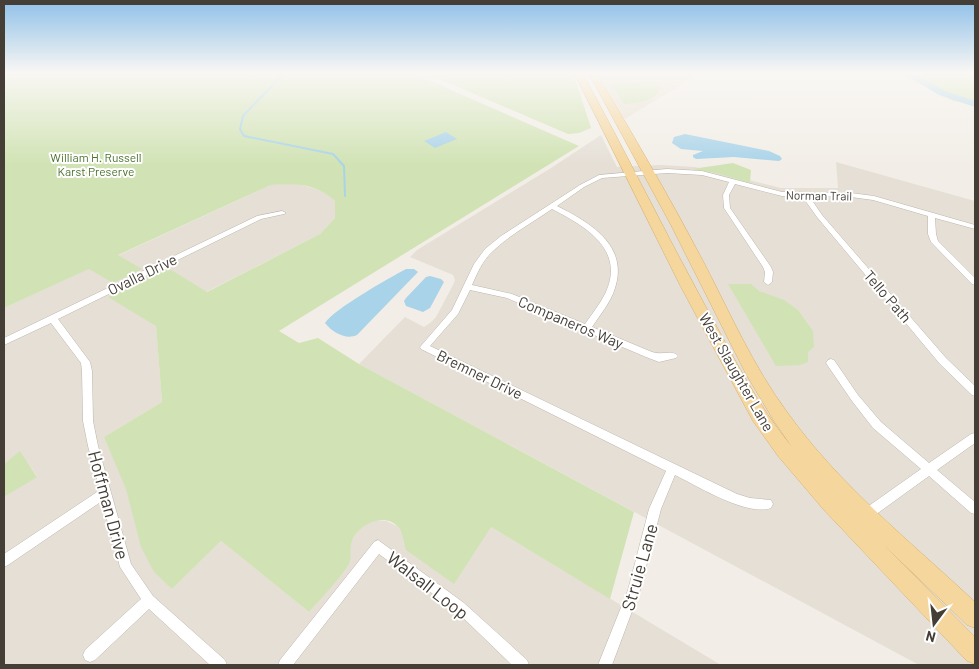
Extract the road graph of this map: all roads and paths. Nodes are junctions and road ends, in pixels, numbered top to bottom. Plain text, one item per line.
1 (597, 103) edge
2 (607, 103) edge
3 (639, 173) junction
4 (734, 181) junction
5 (805, 196) junction
6 (551, 206) junction
7 (282, 213) dead end
8 (931, 215) junction
9 (975, 227) edge
10 (768, 282) dead end
11 (975, 282) edge
12 (468, 287) junction
13 (52, 318) junction
14 (586, 329) junction
15 (717, 341) junction
16 (736, 341) junction
17 (4, 342) edge
18 (673, 356) dead end
19 (831, 363) dead end
20 (975, 392) edge
21 (975, 438) edge
22 (673, 468) junction
23 (929, 471) junction
24 (105, 493) junction
25 (767, 504) dead end
26 (975, 509) edge
27 (867, 514) junction
28 (4, 560) edge
29 (149, 600) junction
30 (975, 616) edge
31 (975, 653) edge
32 (90, 655) dead end
33 (220, 665) edge
34 (285, 665) edge
35 (522, 665) edge
36 (605, 665) edge

1 - 3 main road, West Slaughter Lane
2 - 3 main road, West Slaughter Lane
3 - 4 street, Norman Trail
3 - 6 street, Bremner Drive
3 - 15 main road, West Slaughter Lane
3 - 16 main road, West Slaughter Lane
4 - 5 street, Norman Trail
4 - 10 street
5 - 8 street, Norman Trail
5 - 20 street, Tello Path
6 - 12 street, Bremner Drive
6 - 14 street
7 - 13 street, Ovalla Drive
8 - 9 street, Norman Trail
8 - 11 street
12 - 14 street, Companeros Way
12 - 22 street, Bremner Drive
13 - 17 street, Ovalla Drive
13 - 24 street, Hoffman Drive
14 - 18 street, Companeros Way
15 - 16 main road
15 - 31 main road, West Slaughter Lane
16 - 27 main road, West Slaughter Lane
19 - 23 street
21 - 23 street
22 - 25 street, Bremner Drive
22 - 36 street, Struie Lane
23 - 26 street
23 - 27 street
24 - 28 street
24 - 29 street, Hoffman Drive
27 - 30 main road, West Slaughter Lane
29 - 32 street
29 - 33 street, Hoffman Drive
34 - 35 street, Walsall Loop

